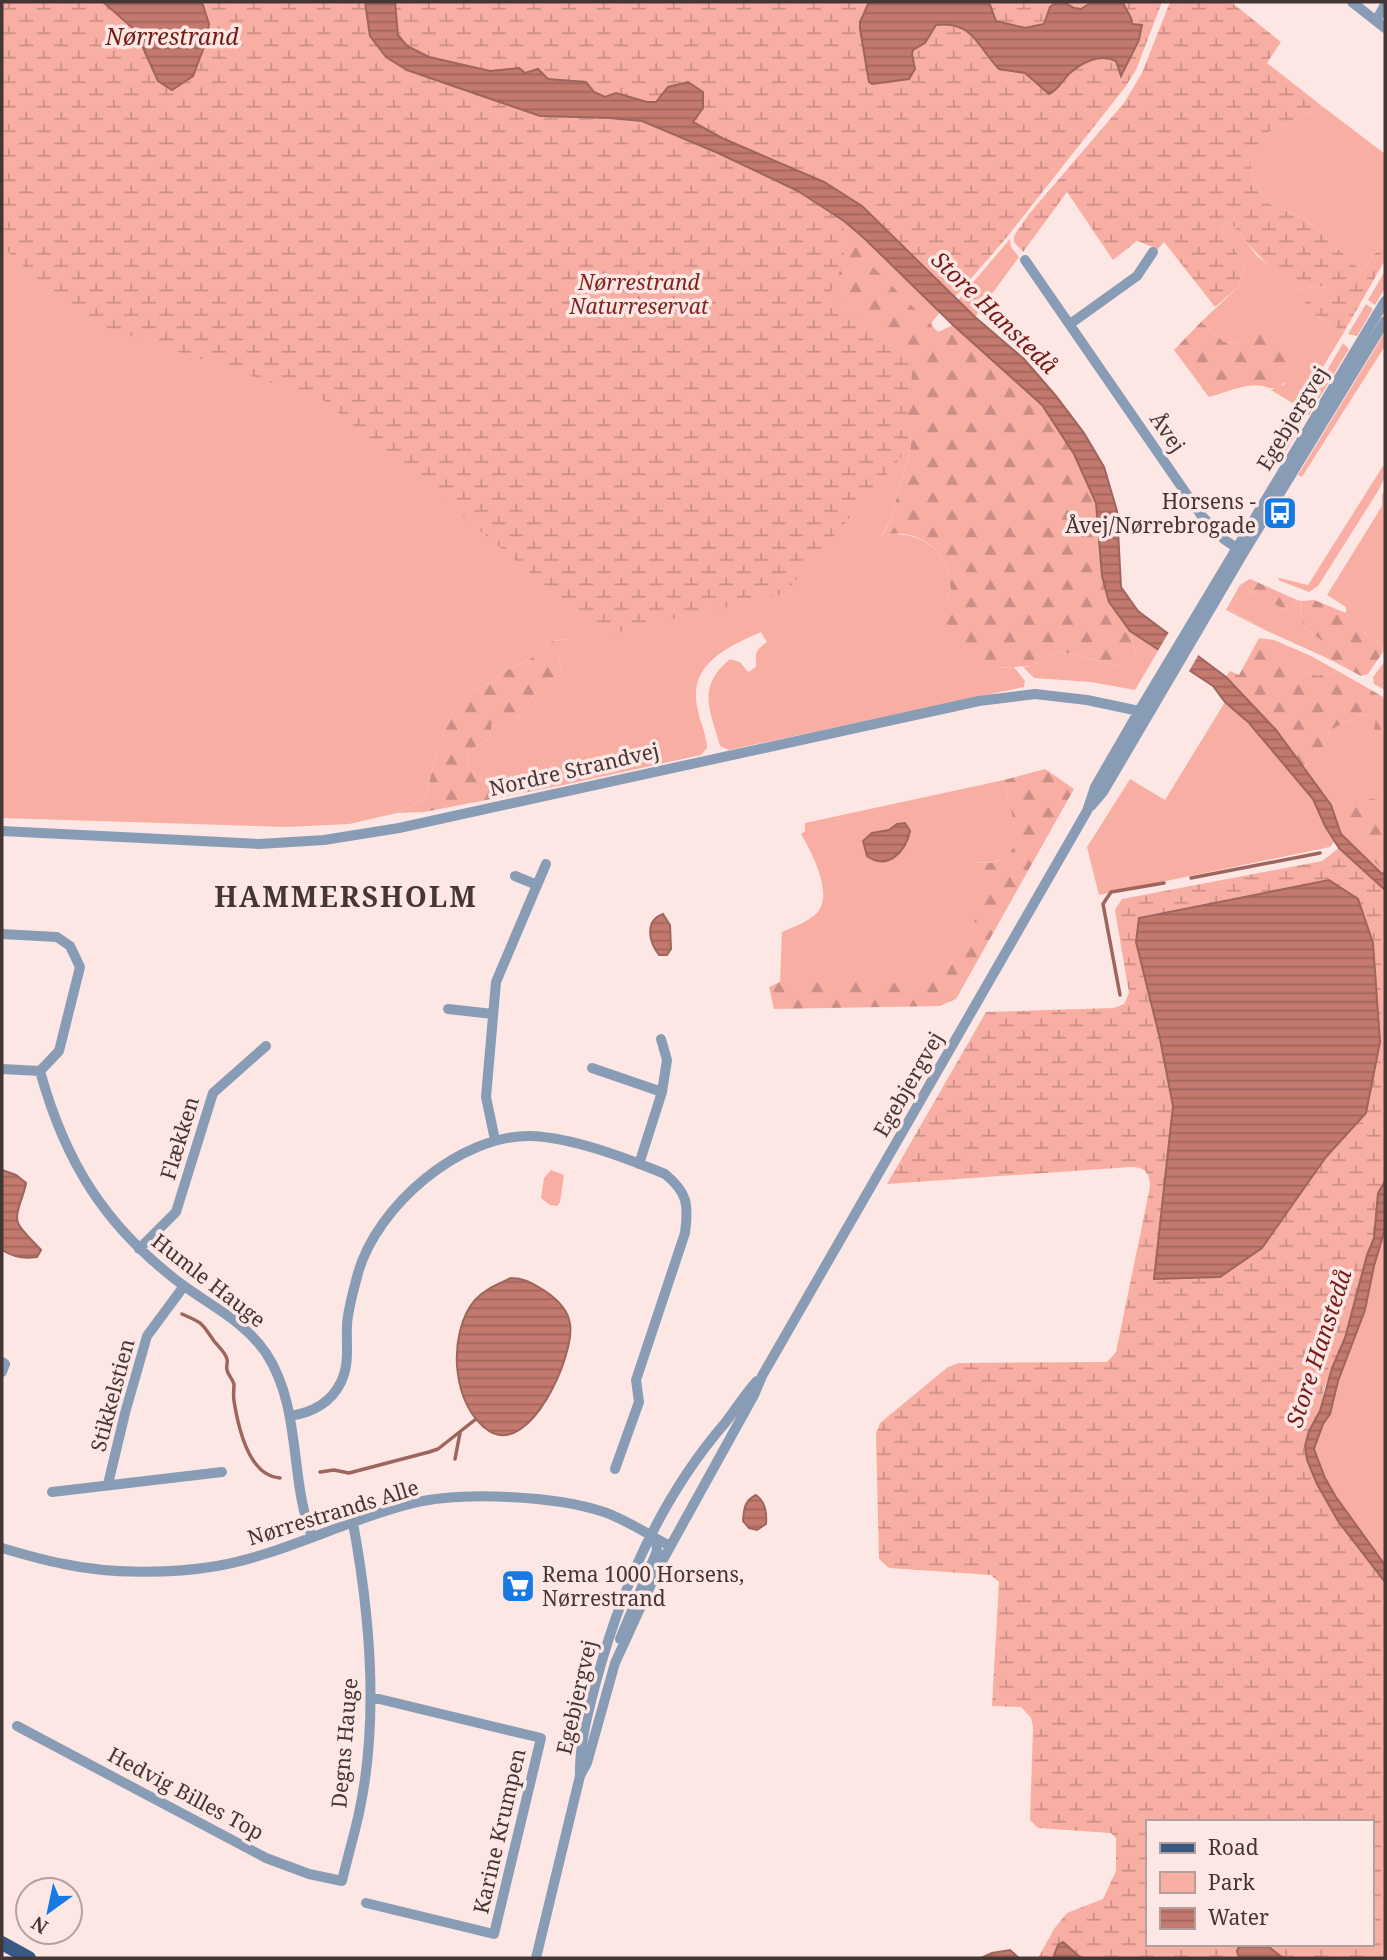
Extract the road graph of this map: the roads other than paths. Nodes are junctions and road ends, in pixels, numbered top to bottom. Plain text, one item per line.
1 (1352, 2) edge
2 (1385, 5) edge
3 (1376, 21) junction
4 (1385, 28) edge
5 (1153, 252) dead end
6 (1025, 260) dead end
7 (1385, 301) edge
8 (1385, 321) edge
9 (1070, 324) junction
10 (1240, 550) junction
11 (1143, 713) junction
12 (2, 831) edge
13 (547, 864) dead end
14 (515, 876) dead end
15 (537, 886) junction
16 (2, 934) edge
17 (447, 1009) dead end
18 (493, 1014) junction
19 (662, 1039) dead end
20 (266, 1046) dead end
21 (592, 1068) dead end
22 (2, 1069) edge
23 (40, 1071) junction
24 (662, 1092) junction
25 (495, 1140) junction
26 (639, 1164) junction
27 (139, 1249) junction
28 (184, 1286) junction
29 (2, 1362) edge
30 (2, 1372) edge
31 (762, 1376) junction
32 (290, 1416) junction
33 (615, 1469) dead end
34 (222, 1472) dead end
35 (108, 1484) junction
36 (52, 1492) dead end
37 (353, 1523) junction
38 (650, 1536) junction
39 (312, 1537) junction
40 (670, 1546) junction
41 (2, 1548) edge
42 (615, 1663) junction
43 (371, 1697) junction
44 (17, 1726) dead end
45 (580, 1776) junction
46 (341, 1881) joint
47 (366, 1903) dead end
48 (2, 1943) edge
49 (29, 1958) edge
50 (536, 1958) edge

1 - 3 street
2 - 3 street
3 - 4 street
5 - 9 street
6 - 9 street, Åvej
7 - 10 street, Egebjergvej
8 - 10 street, Egebjergvej
9 - 10 street, Åvej
10 - 11 street, Egebjergvej
11 - 12 street, Nordre Strandvej
11 - 31 street, Egebjergvej
13 - 15 street
14 - 15 street
15 - 18 street
16 - 23 street
17 - 18 street
18 - 25 street
19 - 24 street
20 - 27 street, Flækken
21 - 24 street
22 - 23 street
23 - 27 street, Humle Hauge
24 - 26 street
25 - 26 street
25 - 32 street
26 - 33 street
27 - 28 street, Humle Hauge
28 - 32 street, Humle Hauge
28 - 35 street, Stikkelstien
29 - 30 street
31 - 38 street, Egebjergvej
31 - 40 street, Egebjergvej
32 - 39 street, Humle Hauge
34 - 35 street, Stikkelstien
35 - 36 street, Stikkelstien
37 - 38 street, Nørrestrands Alle
37 - 39 street, Nørrestrands Alle
37 - 43 street, Degns Hauge
38 - 40 street, Nørrestrands Alle
38 - 42 street
38 - 45 street, Egebjergvej
39 - 41 street, Nørrestrands Alle
40 - 42 street, Egebjergvej
42 - 45 street, Egebjergvej
43 - 46 street, Degns Hauge
43 - 47 street, Karine Krumpen
44 - 46 street, Hedvig Billes Top
45 - 50 street, Egebjergvej
48 - 49 main road

